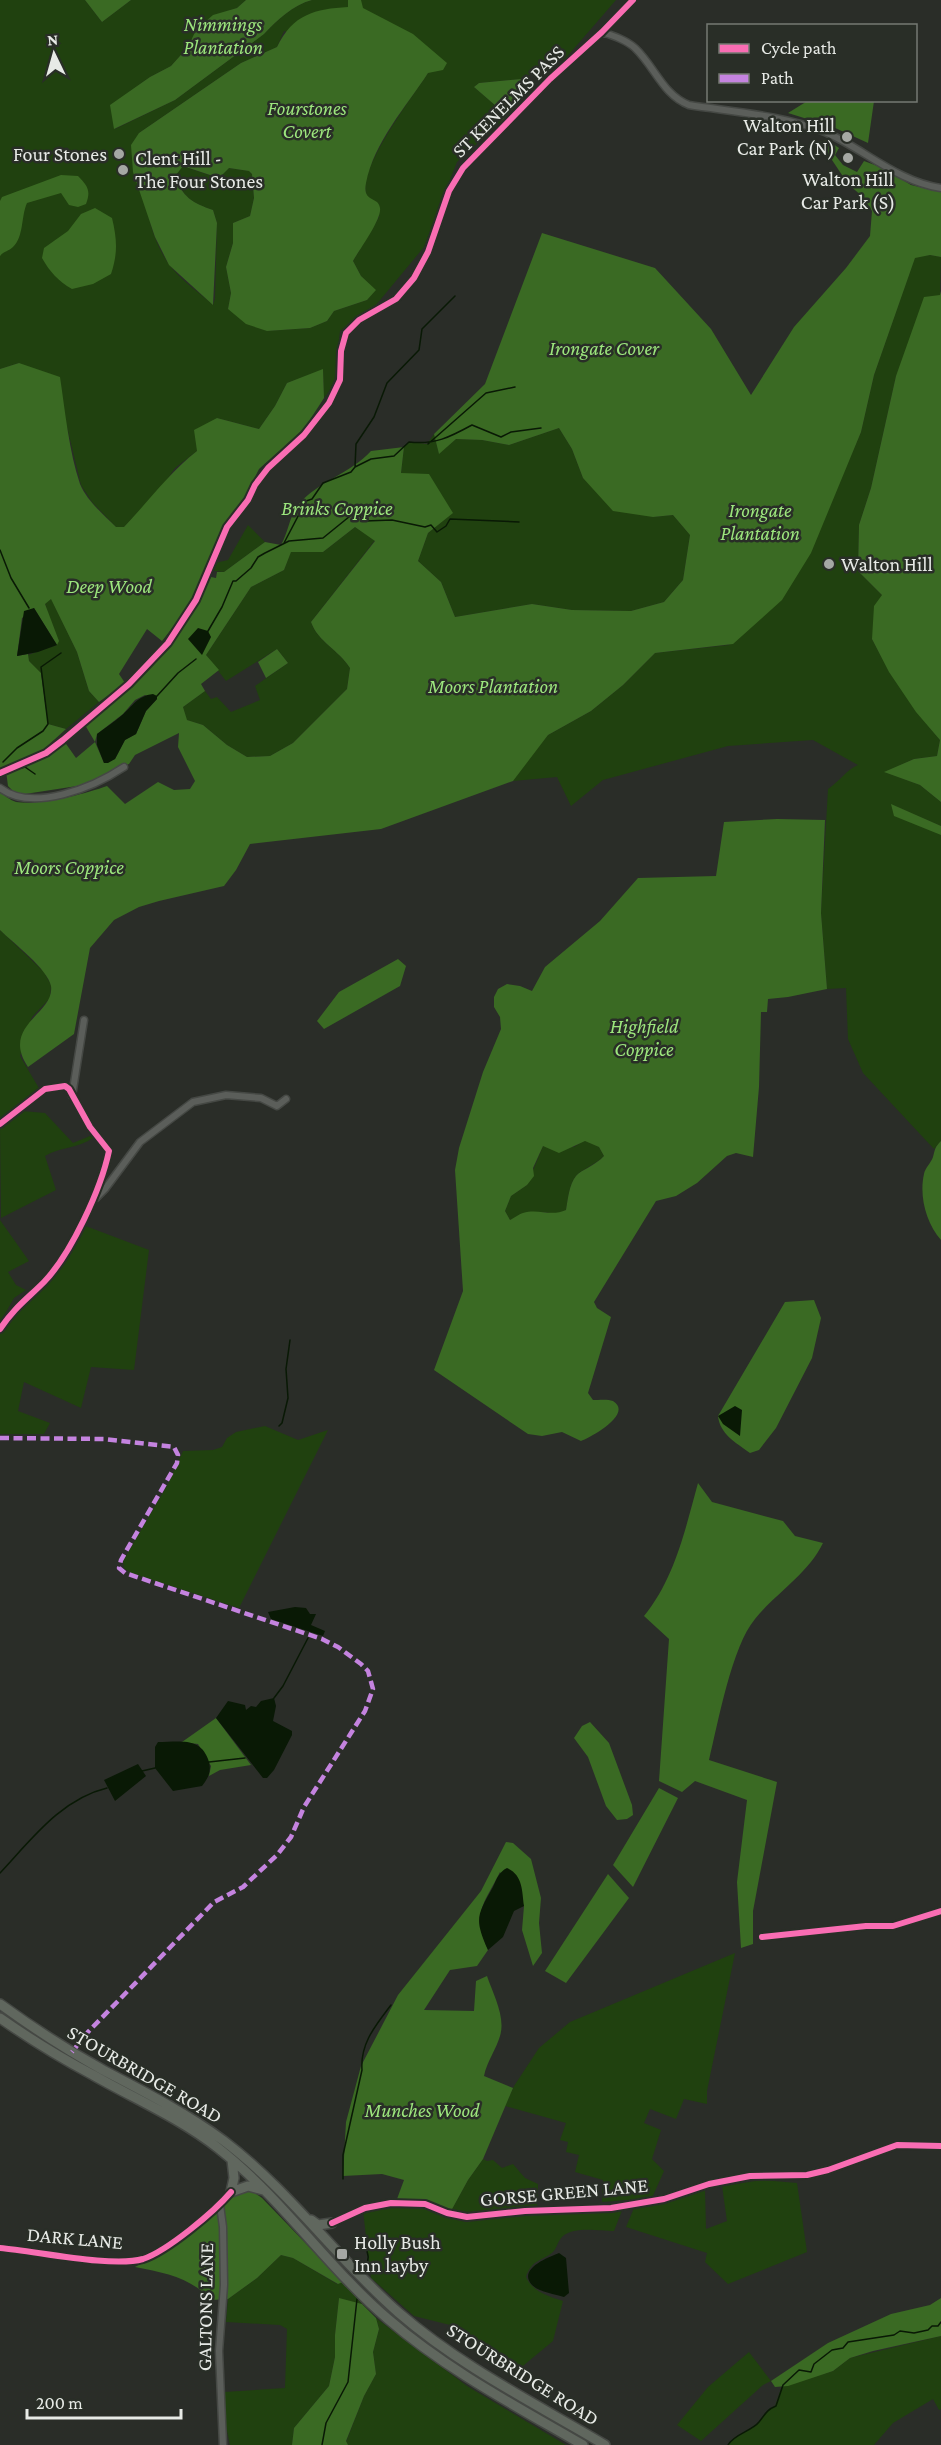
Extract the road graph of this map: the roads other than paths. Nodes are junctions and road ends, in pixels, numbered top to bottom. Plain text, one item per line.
1 (633, 0) edge
2 (602, 32) junction
3 (941, 188) edge
4 (124, 767) dead end
5 (0, 773) edge
6 (0, 788) edge
7 (84, 1020) dead end
8 (72, 1097) junction
9 (286, 1099) dead end
10 (0, 1124) edge
11 (95, 1198) junction
12 (0, 1329) edge
13 (941, 1911) edge
14 (762, 1936) dead end
15 (0, 2004) edge
16 (0, 2018) edge
17 (941, 2146) edge
18 (232, 2160) junction
19 (231, 2192) junction
20 (268, 2192) junction
21 (220, 2205) junction
22 (303, 2215) junction
23 (332, 2223) junction
24 (329, 2245) junction
25 (0, 2248) edge
26 (223, 2445) edge
27 (583, 2445) edge
28 (605, 2445) edge

1 - 2 street, ST KENELMS PASS
2 - 3 street
2 - 5 street, ST KENELMS PASS
4 - 6 street
7 - 8 street
8 - 10 street
8 - 11 street
9 - 11 street
11 - 12 street
13 - 14 street
15 - 22 highway, STOURBRIDGE ROAD
16 - 18 highway, STOURBRIDGE ROAD
17 - 23 street, GORSE GREEN LANE
18 - 19 highway
18 - 20 highway, STOURBRIDGE ROAD
19 - 20 highway
19 - 21 street, DARK LANE
20 - 27 highway, STOURBRIDGE ROAD
21 - 25 street, DARK LANE
21 - 26 street, GALTONS LANE
22 - 23 highway
22 - 24 highway, STOURBRIDGE ROAD
23 - 24 highway
24 - 28 highway, STOURBRIDGE ROAD

